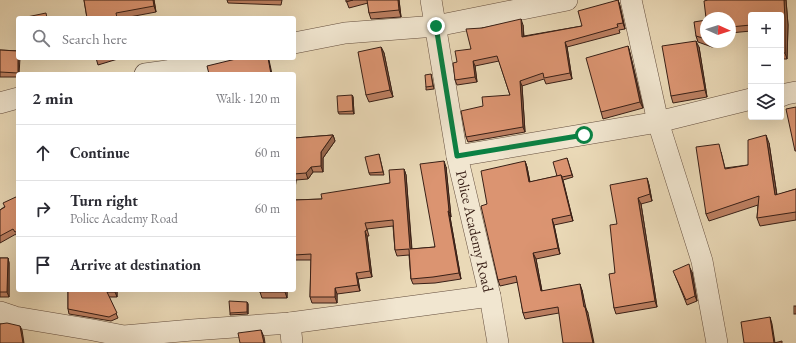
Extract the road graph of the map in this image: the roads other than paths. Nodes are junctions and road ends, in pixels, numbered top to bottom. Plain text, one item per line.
1 (431, 0) edge
2 (567, 0) edge
3 (631, 0) edge
4 (436, 26) junction
5 (296, 43) edge
6 (213, 60) edge
7 (160, 72) edge
8 (796, 92) edge
9 (784, 95) edge
10 (16, 99) edge
11 (748, 101) edge
12 (0, 103) edge
13 (658, 122) junction
14 (457, 156) junction
15 (490, 296) junction
16 (0, 312) edge
17 (291, 333) edge
18 (94, 336) edge
19 (498, 343) edge
20 (717, 343) edge

1 - 4 street, Police Academy Road
2 - 4 street
3 - 13 street
4 - 5 street
4 - 14 street, Police Academy Road
6 - 7 street
8 - 9 street
10 - 12 street
11 - 13 street
13 - 14 street
13 - 20 street
14 - 15 street, Police Academy Road
15 - 17 street
15 - 19 street, Police Academy Road
16 - 18 street
17 - 18 street

